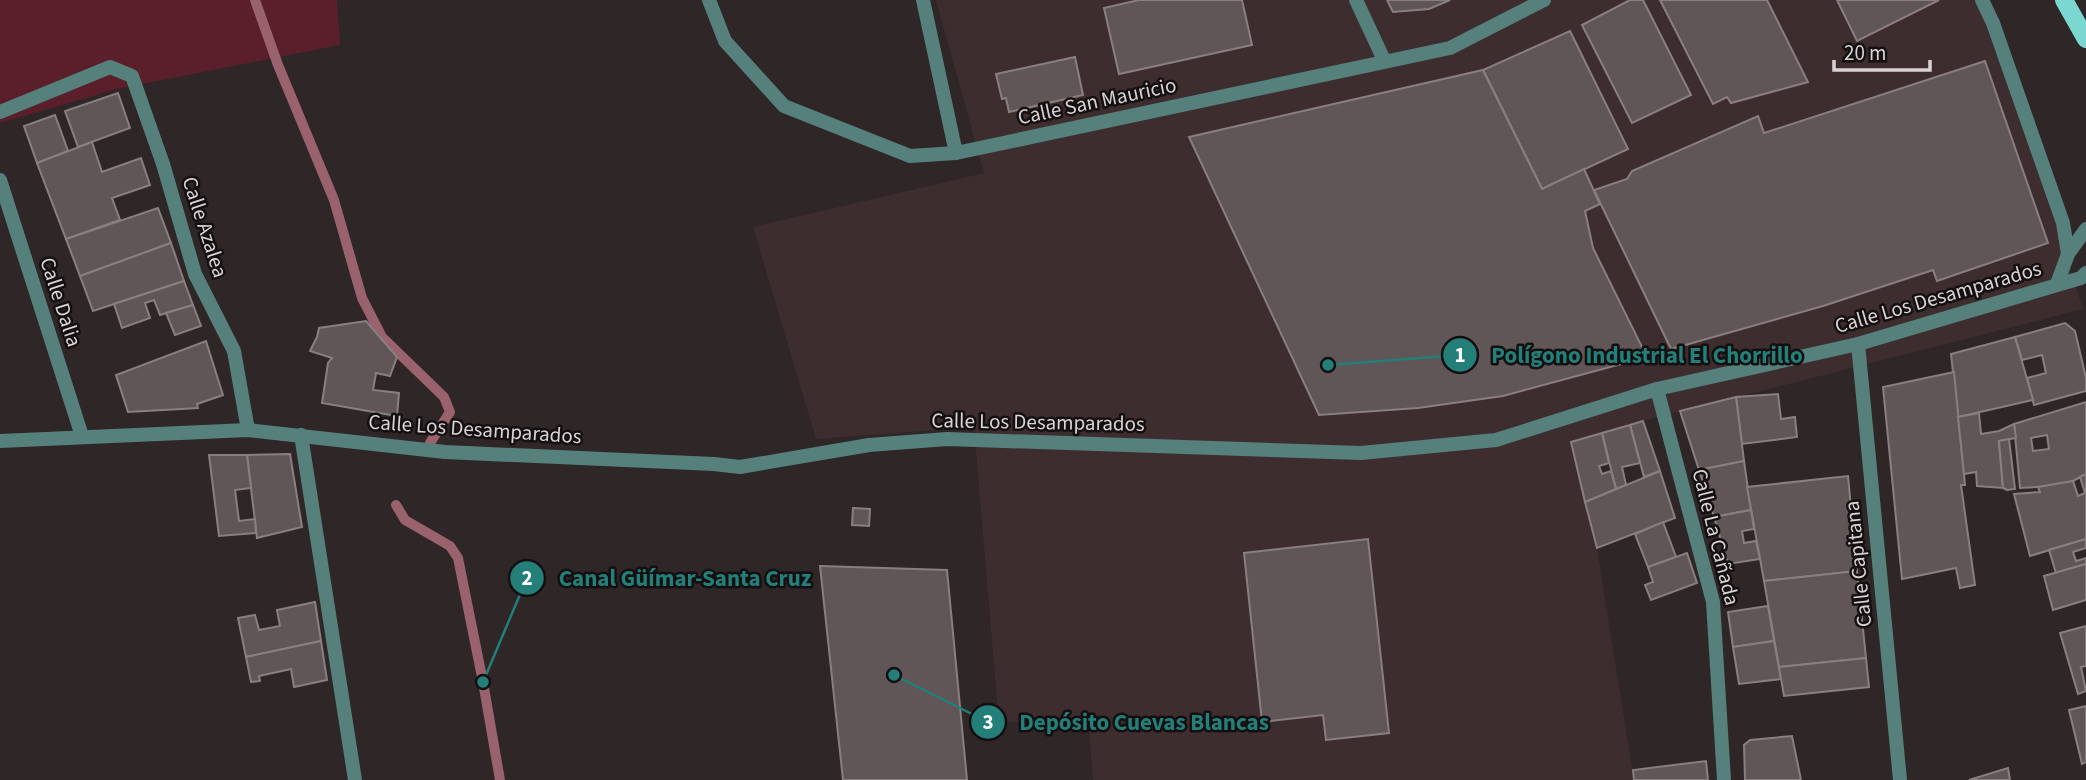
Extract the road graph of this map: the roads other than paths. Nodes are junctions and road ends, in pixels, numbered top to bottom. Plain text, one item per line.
1 (709, 0) edge
2 (923, 0) edge
3 (1356, 0) edge
4 (1545, 0) edge
5 (1982, 0) edge
6 (2064, 0) edge
7 (2086, 39) edge
8 (1384, 60) junction
9 (0, 112) edge
10 (956, 153) junction
11 (0, 180) edge
12 (2086, 229) edge
13 (2068, 254) junction
14 (2086, 273) edge
15 (2057, 284) junction
16 (1858, 344) junction
17 (1657, 389) junction
18 (248, 430) junction
19 (301, 435) junction
20 (82, 436) junction
21 (0, 441) edge
22 (355, 780) edge
23 (1724, 780) edge
24 (1900, 780) edge

1 - 10 street, Calle San Mauricio
2 - 10 street
3 - 8 street
4 - 8 street, Calle San Mauricio
5 - 13 street
6 - 7 main road
8 - 10 street, Calle San Mauricio
9 - 18 street, Calle Azalea
11 - 20 street, Calle Dalia
12 - 13 street, Calle Los Desamparados
13 - 15 street, Calle Los Desamparados
14 - 15 street, Calle Los Desamparados
15 - 16 street, Calle Los Desamparados
16 - 17 street, Calle Los Desamparados
16 - 24 street, Calle Capitana
17 - 19 street, Calle Los Desamparados
17 - 23 street, Calle La Cañada
18 - 19 street, Calle Los Desamparados
18 - 20 street, Calle Los Desamparados
19 - 22 street
20 - 21 street, Calle Los Desamparados

